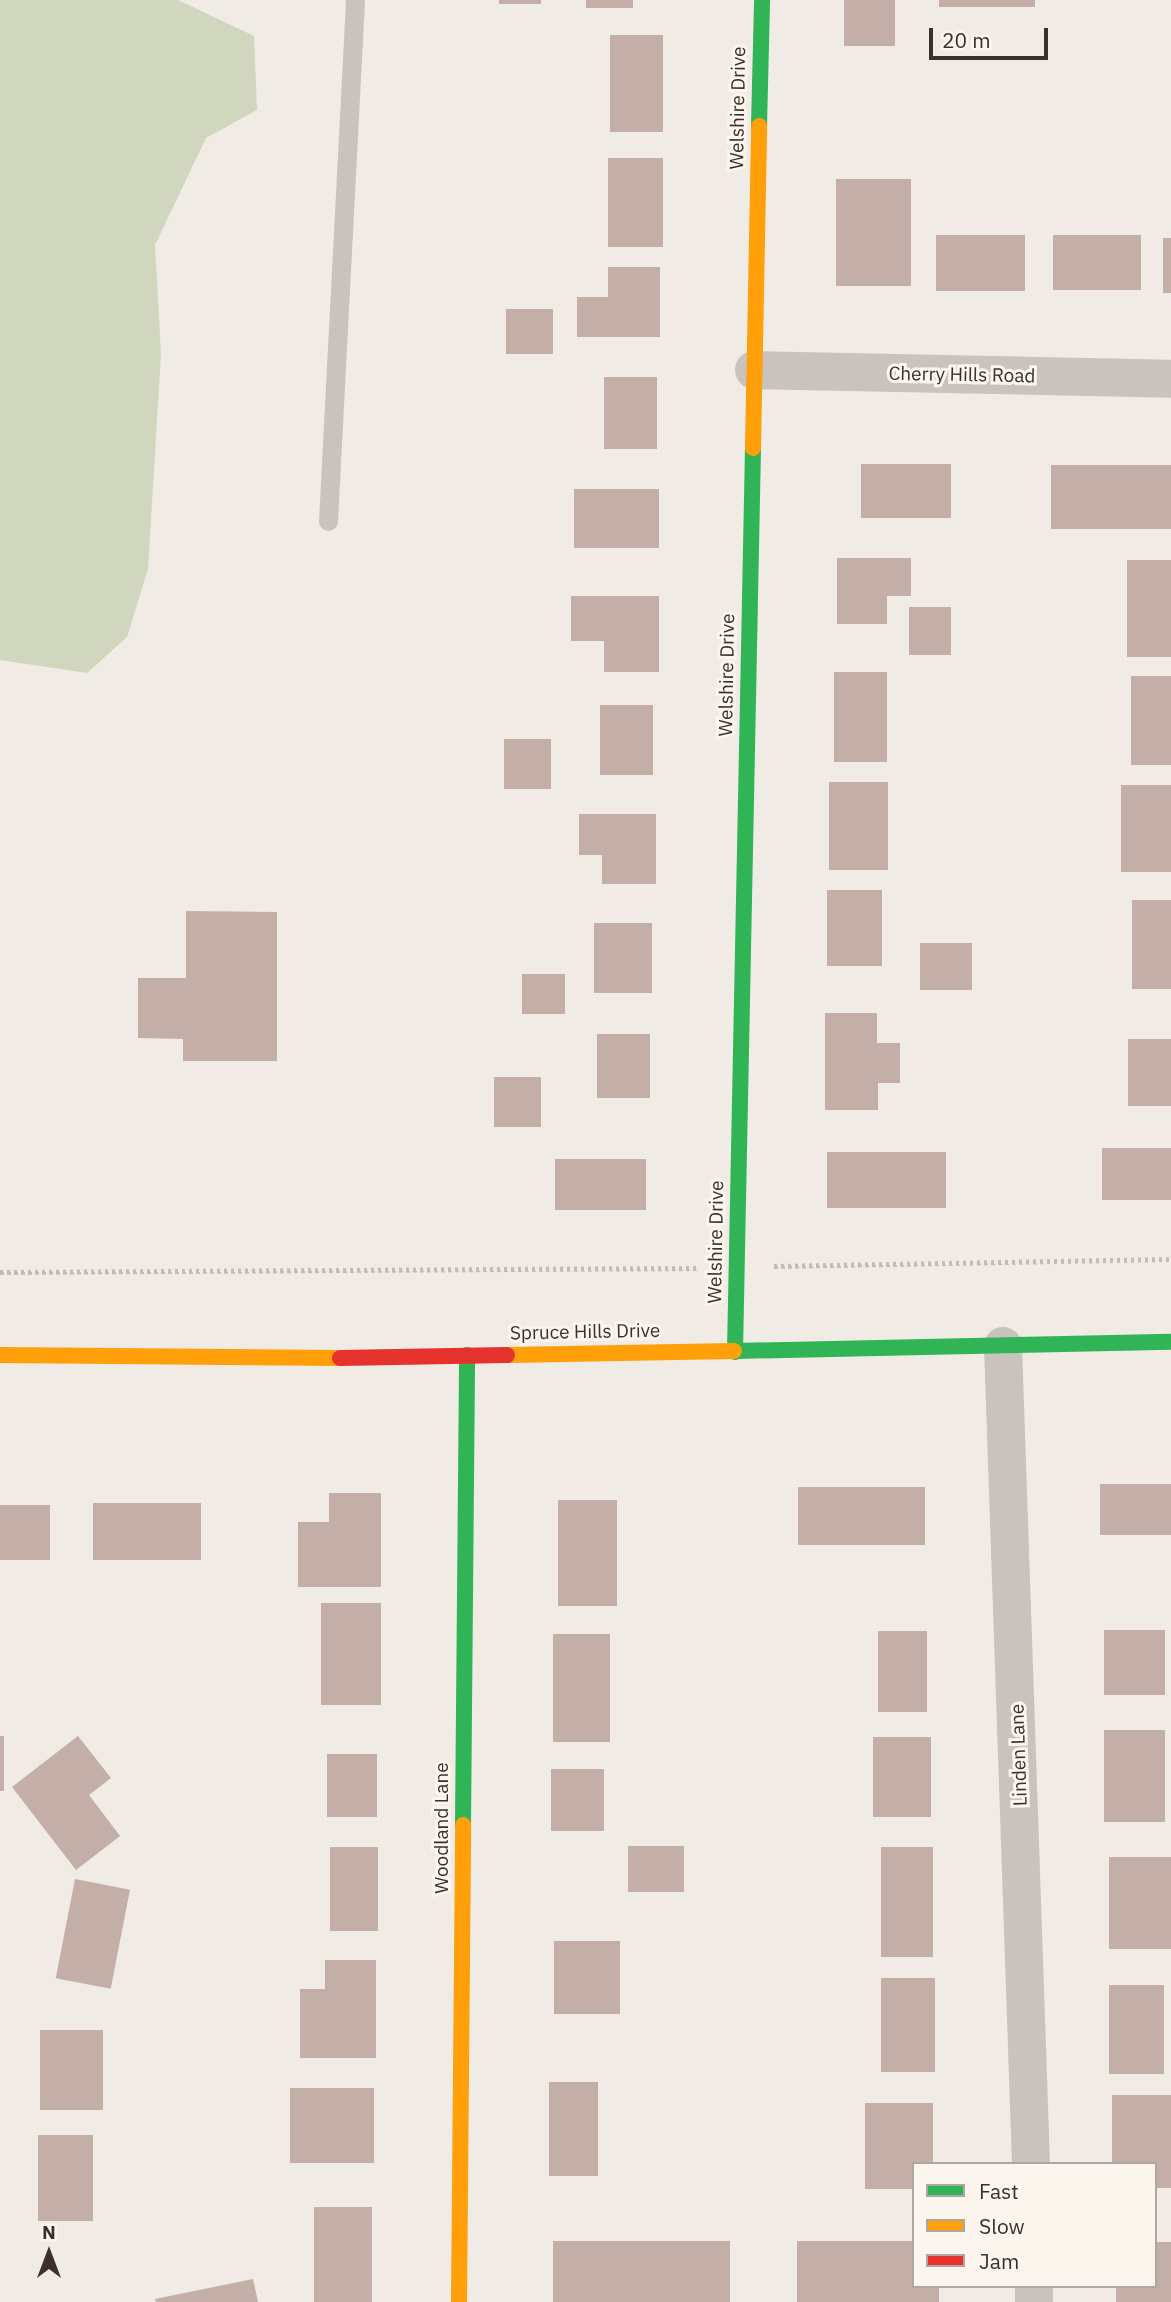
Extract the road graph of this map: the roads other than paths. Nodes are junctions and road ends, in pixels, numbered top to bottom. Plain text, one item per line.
1 (355, 0) edge
2 (762, 0) edge
3 (754, 370) junction
4 (1171, 379) edge
5 (328, 521) dead end
6 (1171, 1342) edge
7 (1003, 1346) junction
8 (735, 1352) junction
9 (0, 1355) edge
10 (467, 1355) junction
11 (1031, 2162) edge
12 (459, 2302) edge

1 - 5 lane
2 - 3 street, Welshire Drive
3 - 4 street, Cherry Hills Road
3 - 8 street, Welshire Drive
6 - 7 street, Spruce Hills Drive
7 - 8 street, Spruce Hills Drive
7 - 11 street, Linden Lane
8 - 10 street, Spruce Hills Drive
9 - 10 street, Spruce Hills Drive
10 - 12 street, Woodland Lane

